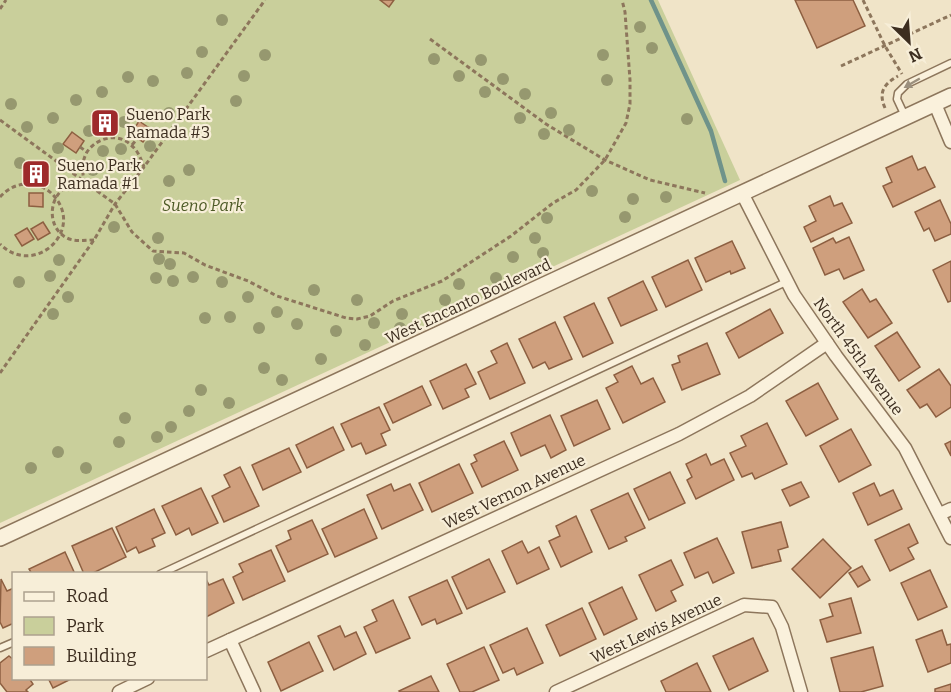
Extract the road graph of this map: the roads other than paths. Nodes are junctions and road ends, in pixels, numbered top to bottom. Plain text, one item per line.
1 (951, 63) edge
2 (951, 96) edge
3 (935, 104) junction
4 (906, 118) junction
5 (951, 142) edge
6 (742, 193) junction
7 (786, 282) junction
8 (827, 343) junction
9 (945, 512) edge
10 (0, 538) edge
11 (951, 538) edge
12 (162, 572) edge
13 (230, 640) junction
14 (207, 651) edge
15 (144, 680) edge
16 (119, 692) edge
17 (254, 692) edge
18 (556, 692) edge
19 (801, 692) edge

1 -> 4 lane
2 - 3 street, West Encanto Boulevard
3 - 4 street, West Encanto Boulevard
3 - 5 street
4 - 6 street, West Encanto Boulevard
6 - 7 street, North 45th Avenue
6 - 10 street, West Encanto Boulevard
7 - 8 street, North 45th Avenue
7 - 12 lane
8 - 9 street, North 45th Avenue
8 - 13 street, West Vernon Avenue
9 - 11 street, North 45th Avenue
13 - 14 street, West Vernon Avenue
13 - 17 street
15 - 16 street
18 - 19 street, West Lewis Avenue

